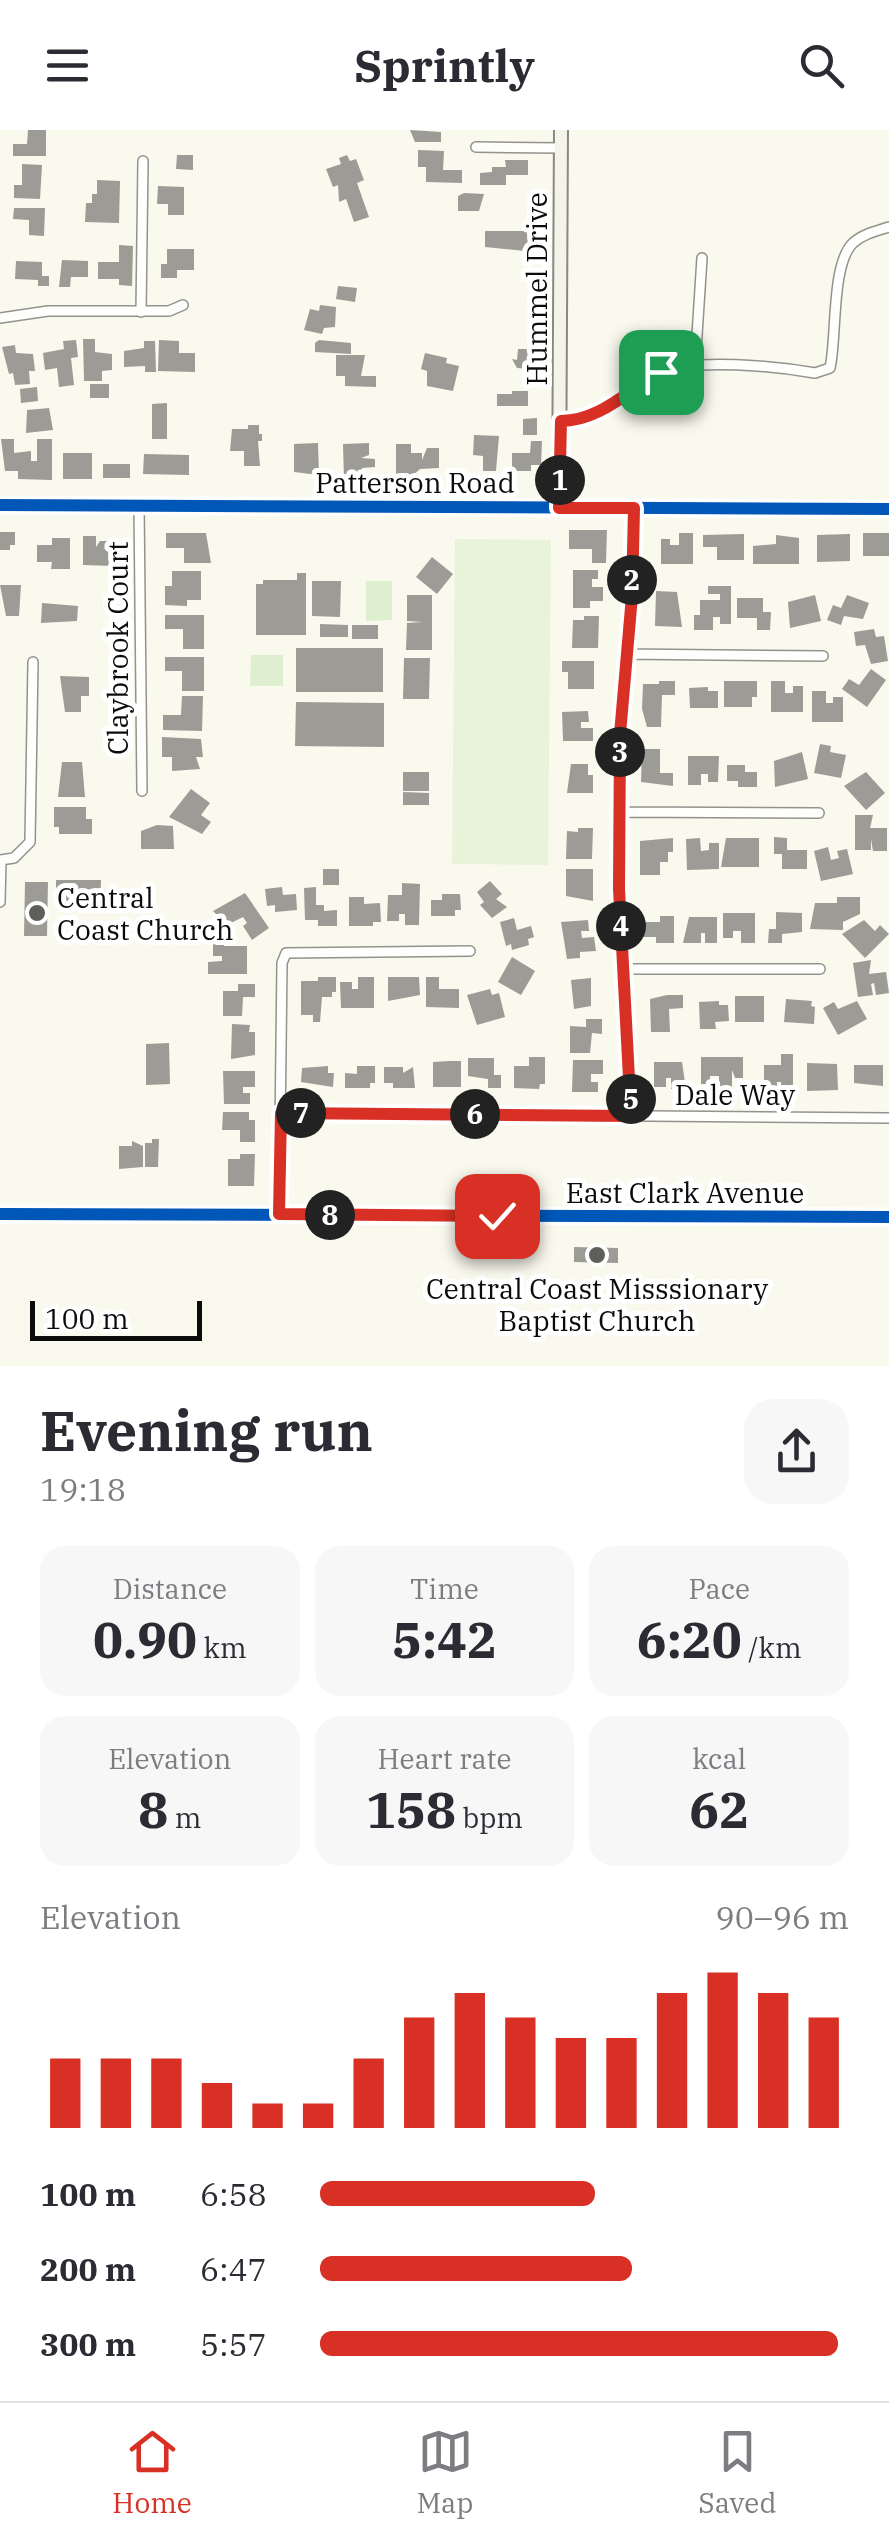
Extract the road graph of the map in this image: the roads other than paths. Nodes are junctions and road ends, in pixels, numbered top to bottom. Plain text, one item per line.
1 (561, 130) edge
2 (476, 147) dead end
3 (561, 148) junction
4 (143, 161) dead end
5 (889, 227) edge
6 (702, 258) dead end
7 (183, 305) dead end
8 (141, 312) junction
9 (0, 318) edge
10 (696, 366) junction
11 (561, 421) junction
12 (0, 504) edge
13 (139, 506) junction
14 (559, 508) junction
15 (634, 508) junction
16 (889, 510) edge
17 (625, 654) junction
18 (823, 656) dead end
19 (33, 662) dead end
20 (142, 791) dead end
21 (620, 812) junction
22 (819, 813) dead end
23 (0, 860) edge
24 (0, 902) edge
25 (470, 951) dead end
26 (623, 969) junction
27 (820, 970) dead end
28 (281, 1113) junction
29 (631, 1116) junction
30 (889, 1118) edge
31 (0, 1214) edge
32 (279, 1214) junction
33 (889, 1218) edge

1 - 3 street, Hummel Drive
2 - 3 street
3 - 11 street, Hummel Drive
4 - 8 street
5 - 10 street
6 - 10 street
7 - 8 street
8 - 9 street
10 - 11 street
11 - 14 street, Hummel Drive
12 - 13 street, Patterson Road
13 - 14 street, Patterson Road
13 - 20 street, Claybrook Court
14 - 15 street, Patterson Road
15 - 16 street, Patterson Road
15 - 17 street
17 - 18 street
17 - 21 street
19 - 23 street
21 - 22 street
21 - 26 street
23 - 24 street
25 - 28 street
26 - 27 street
26 - 29 street
28 - 29 street, Dale Way
28 - 32 street
29 - 30 street, Dale Way
31 - 32 street, East Clark Avenue
32 - 33 street, East Clark Avenue

